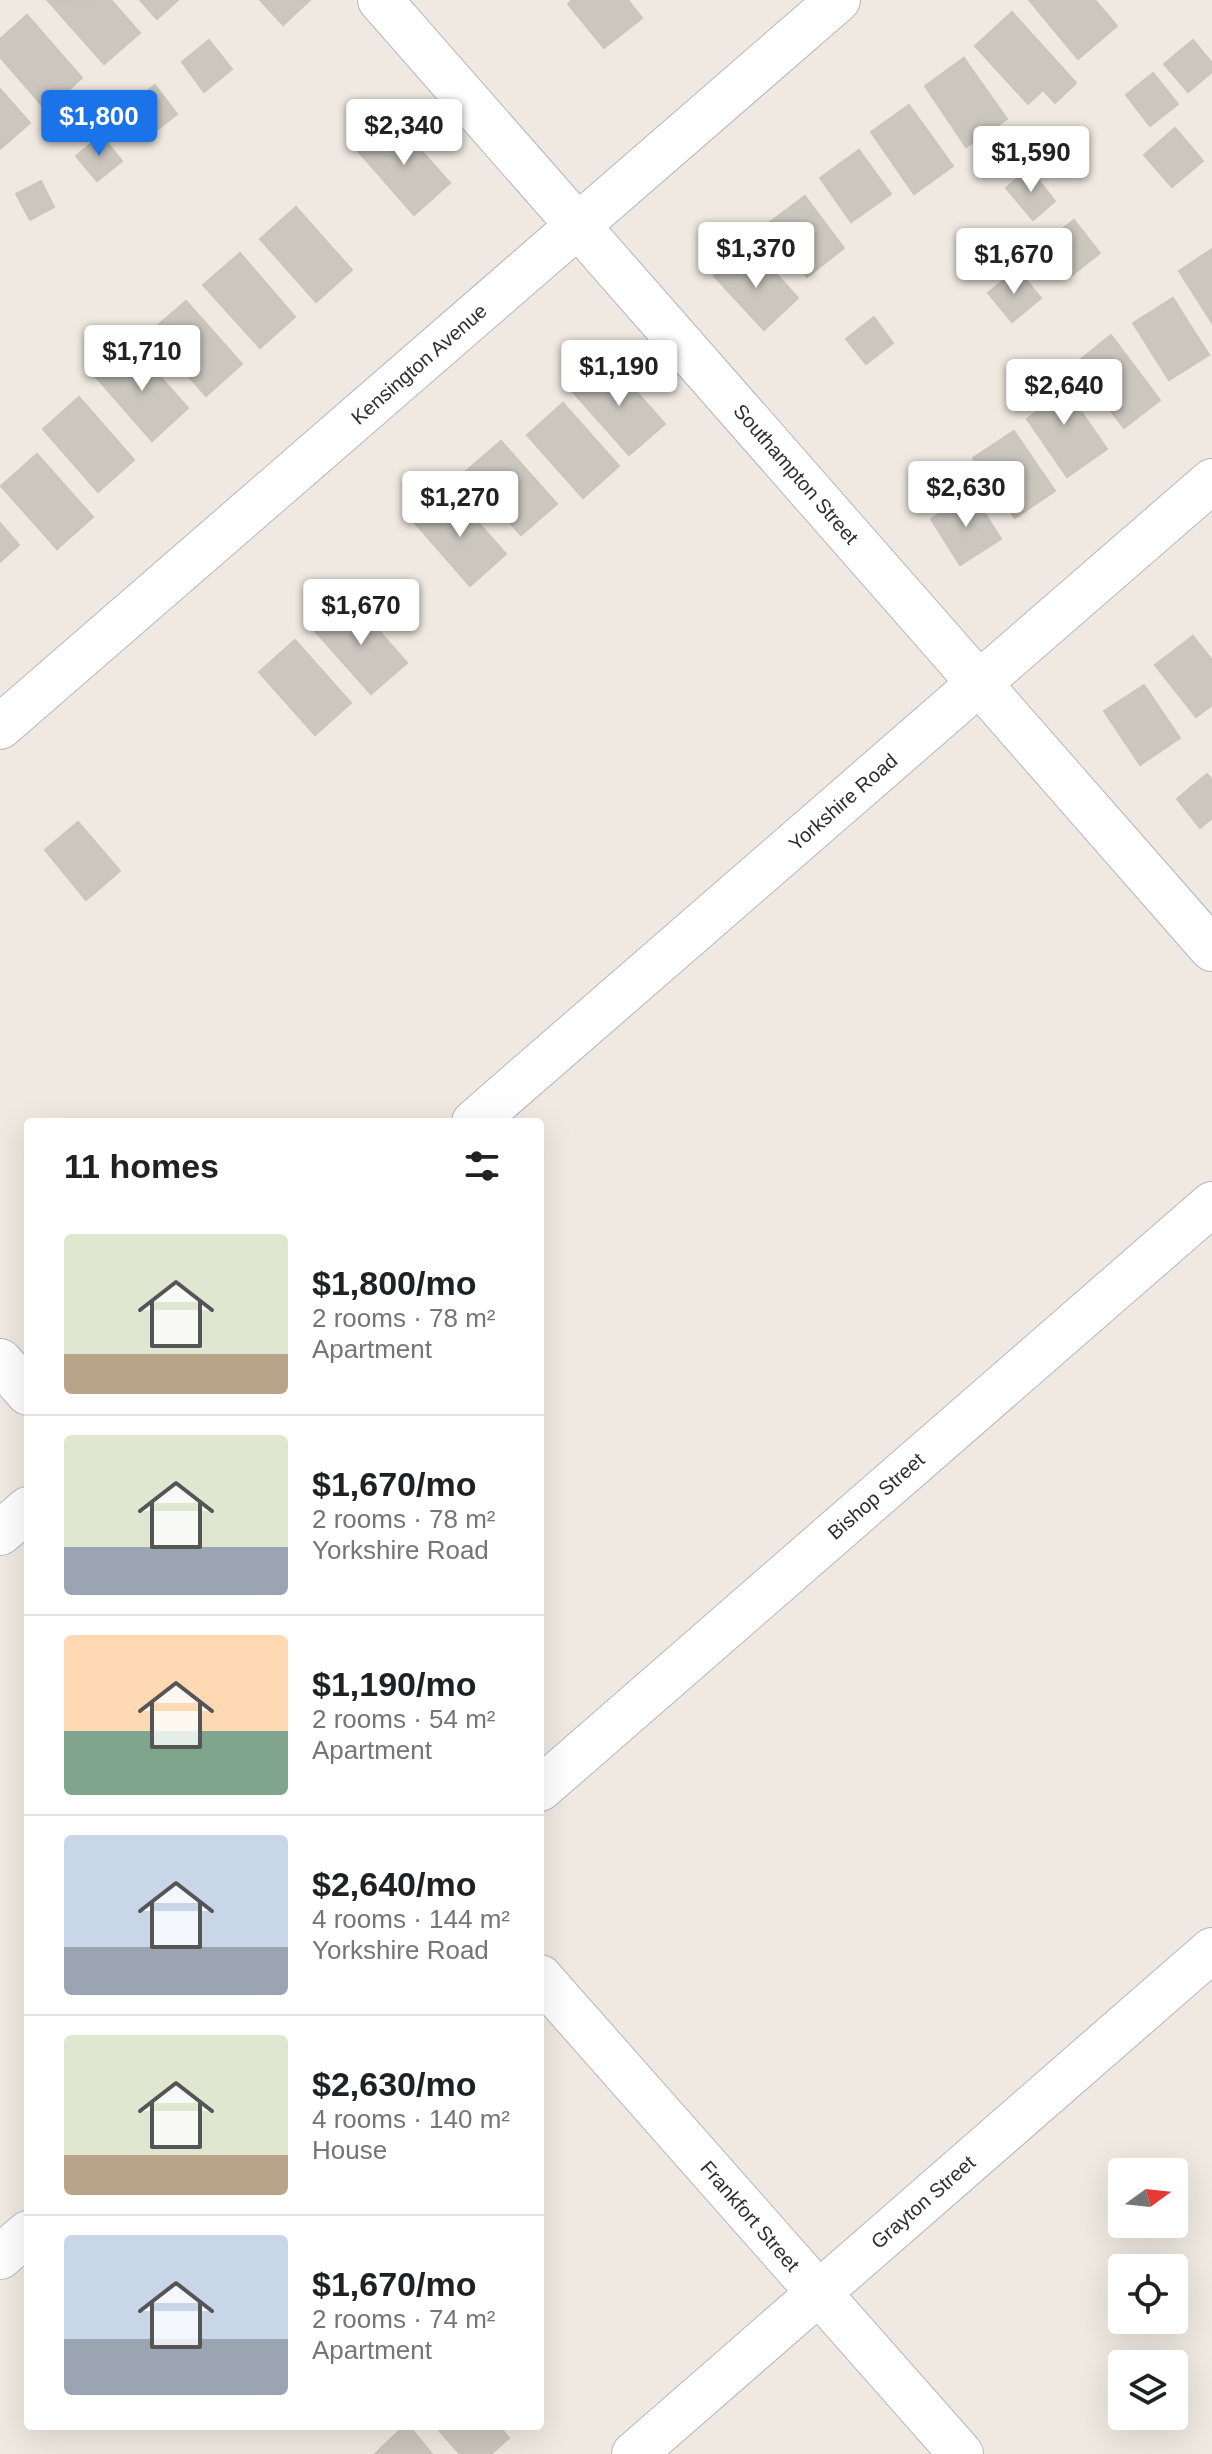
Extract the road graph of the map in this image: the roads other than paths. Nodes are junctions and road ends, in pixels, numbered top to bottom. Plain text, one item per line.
1 (380, 0) edge
2 (838, 0) edge
3 (578, 226) junction
4 (1212, 481) edge
5 (979, 683) junction
6 (0, 727) edge
7 (1212, 949) edge
8 (479, 1118) edge
9 (1212, 1204) edge
10 (0, 1361) edge
11 (24, 1388) edge
12 (24, 1512) edge
13 (0, 1533) edge
14 (544, 1786) edge
15 (1212, 1950) edge
16 (544, 1982) edge
17 (24, 2236) edge
18 (0, 2257) edge
19 (819, 2293) junction
20 (634, 2454) edge
21 (961, 2454) edge

1 - 3 street, Southampton Street
2 - 3 street, Kensington Avenue
3 - 5 street, Southampton Street
3 - 6 street, Kensington Avenue
4 - 5 street, Yorkshire Road
5 - 7 street, Southampton Street
5 - 8 street, Yorkshire Road
9 - 14 street, Bishop Street
10 - 11 street
12 - 13 street
15 - 19 street, Grayton Street
16 - 19 street, Frankfort Street
17 - 18 street
19 - 20 street, Grayton Street
19 - 21 street, Frankfort Street

